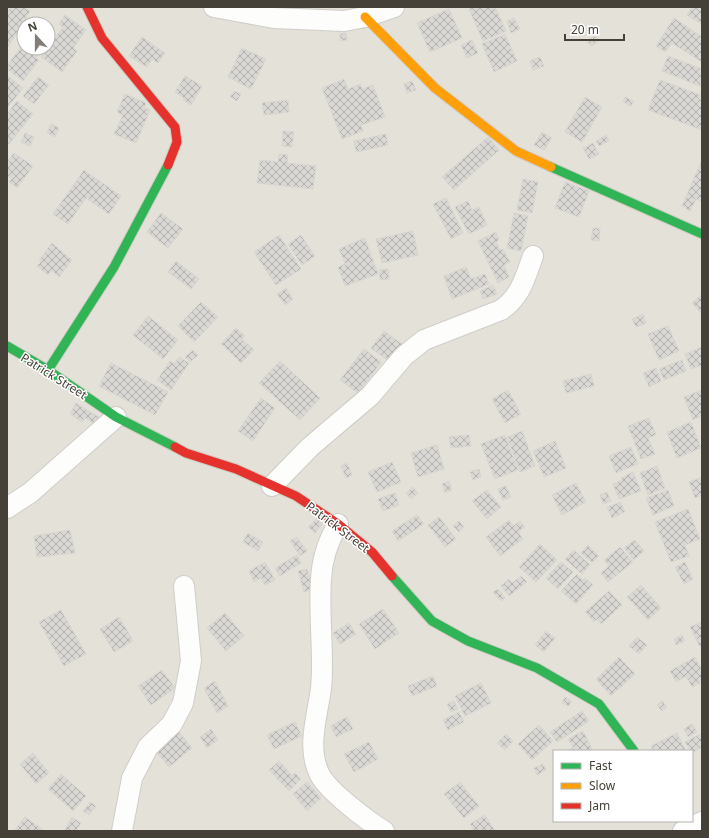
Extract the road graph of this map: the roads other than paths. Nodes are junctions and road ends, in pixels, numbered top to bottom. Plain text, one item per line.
1 (88, 7) edge
2 (214, 7) edge
3 (394, 7) edge
4 (365, 17) junction
5 (702, 234) edge
6 (533, 256) dead end
7 (7, 346) edge
8 (48, 370) junction
9 (116, 416) junction
10 (272, 486) junction
11 (7, 508) edge
12 (338, 524) junction
13 (184, 586) dead end
14 (633, 750) edge
15 (122, 831) edge
16 (384, 831) edge

1 - 8 street
2 - 4 street
3 - 4 street
4 - 5 street
6 - 10 street
7 - 8 street, Patrick Street
8 - 9 street, Patrick Street
9 - 10 street, Patrick Street
9 - 11 street
10 - 12 street, Patrick Street
12 - 14 street, Patrick Street
12 - 16 street
13 - 15 street

